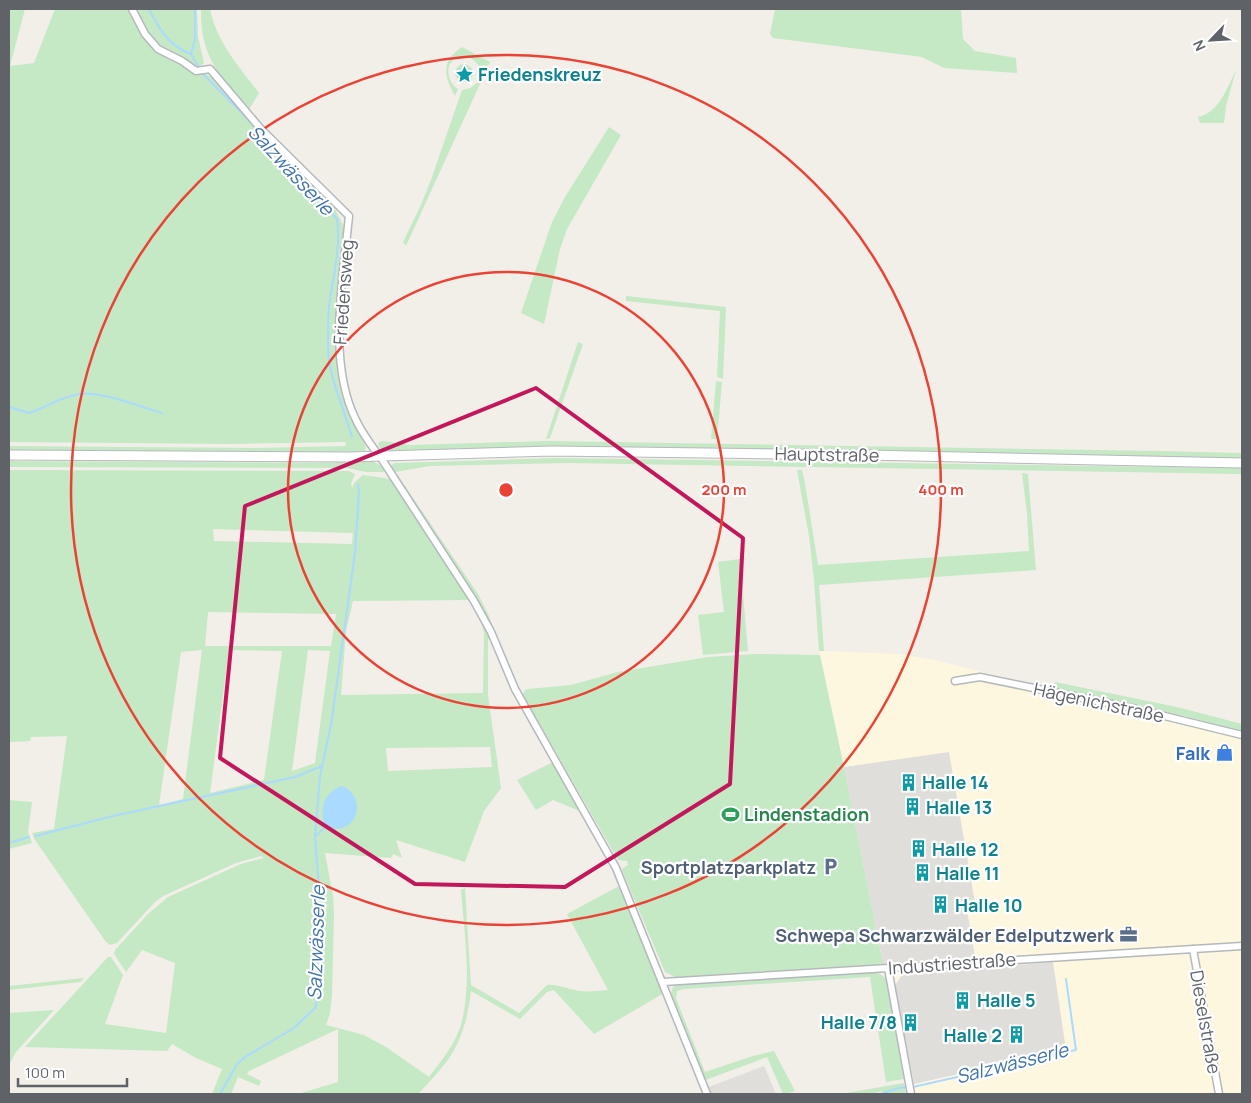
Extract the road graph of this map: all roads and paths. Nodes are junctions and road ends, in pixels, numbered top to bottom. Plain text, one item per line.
1 (132, 9) edge
2 (9, 455) edge
3 (380, 456) junction
4 (1242, 463) edge
5 (955, 680) dead end
6 (1242, 735) edge
7 (1242, 946) edge
8 (1193, 949) junction
9 (888, 968) junction
10 (663, 982) junction
11 (706, 1094) edge
12 (911, 1094) edge
13 (1219, 1094) edge

1 - 3 street, Friedensweg
2 - 3 street, Hauptstraße
3 - 4 street, Hauptstraße
3 - 10 street, Friedensweg
5 - 6 street, Hägenichstraße
7 - 8 street, Industriestraße
8 - 9 street, Industriestraße
8 - 13 street, Dieselstraße
9 - 10 street, Industriestraße
9 - 12 street
10 - 11 street, Friedensweg

